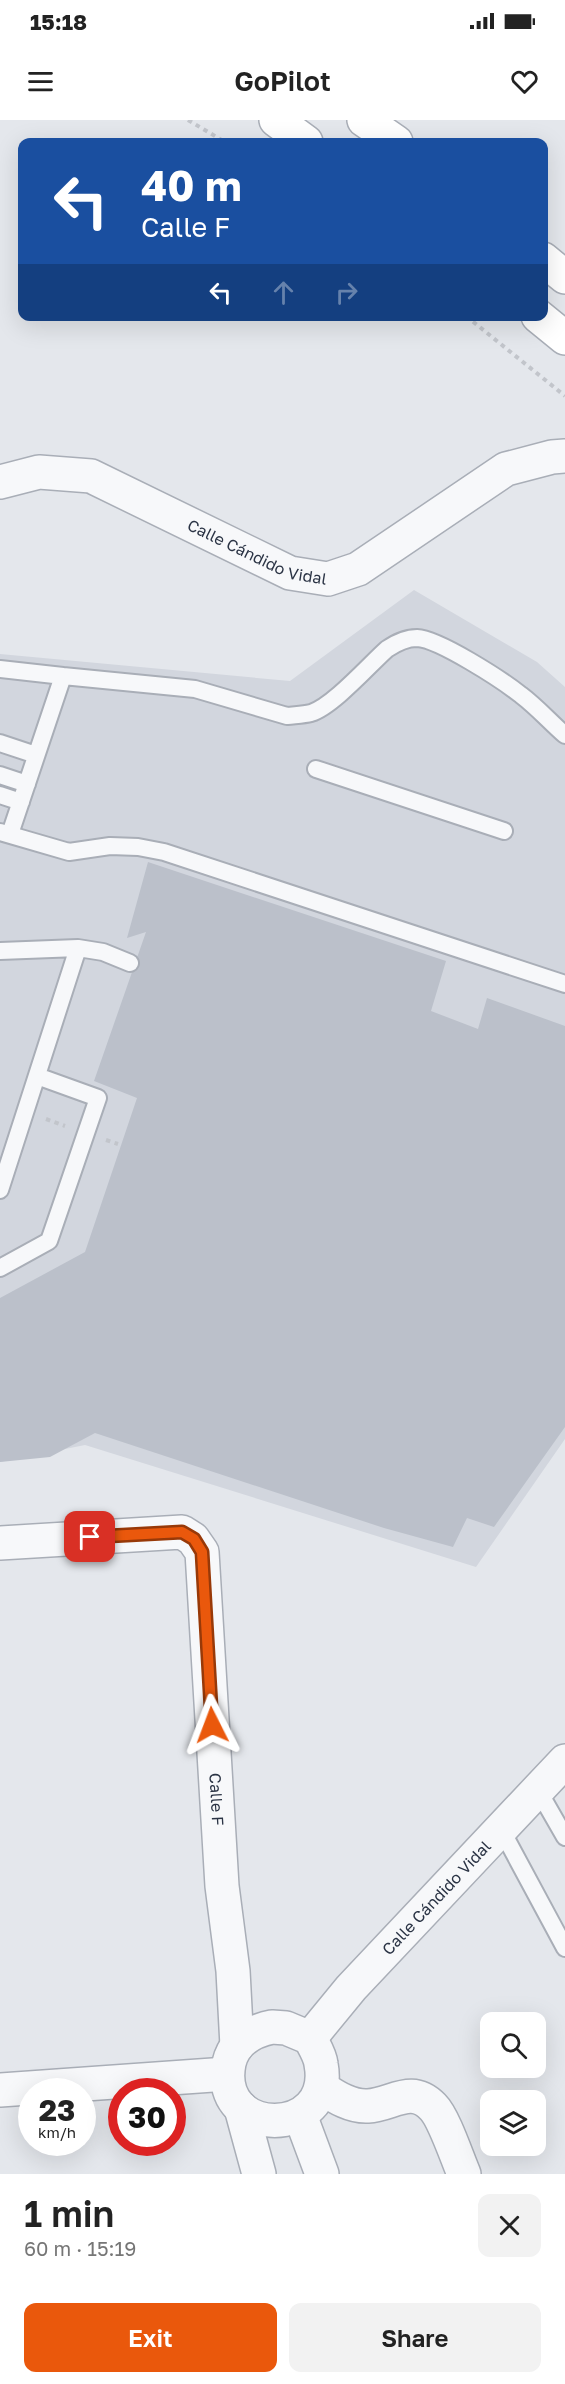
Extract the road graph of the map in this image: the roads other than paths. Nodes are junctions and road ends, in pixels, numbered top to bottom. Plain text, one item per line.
1 (276, 120) edge
2 (364, 120) edge
3 (301, 138) edge
4 (390, 138) edge
5 (548, 263) edge
6 (565, 277) edge
7 (544, 321) edge
8 (565, 338) edge
9 (565, 456) edge
10 (0, 482) edge
11 (0, 669) edge
12 (63, 676) junction
13 (565, 735) edge
14 (0, 742) edge
15 (36, 755) junction
16 (316, 769) dead end
17 (0, 775) edge
18 (27, 784) junction
19 (0, 795) edge
20 (21, 802) junction
21 (504, 831) dead end
22 (5, 833) edge
23 (78, 948) junction
24 (0, 951) edge
25 (130, 963) dead end
26 (565, 984) edge
27 (36, 1076) junction
28 (0, 1190) edge
29 (0, 1268) edge
30 (0, 1543) edge
31 (565, 1761) edge
32 (538, 1790) junction
33 (501, 1829) junction
34 (565, 1837) edge
35 (565, 1948) edge
36 (310, 2038) junction
37 (232, 2060) junction
38 (322, 2088) junction
39 (0, 2090) edge
40 (242, 2108) junction
41 (300, 2115) junction
42 (259, 2174) edge
43 (322, 2174) edge
44 (464, 2174) edge

1 - 3 street
2 - 4 street
5 - 6 street
7 - 8 street
9 - 10 street, Calle Cándido Vidal
11 - 12 lane
12 - 13 lane
12 - 15 lane
14 - 15 lane
15 - 18 lane
16 - 21 lane
17 - 18 lane
18 - 20 lane
19 - 20 lane
20 - 22 lane
22 - 26 lane
23 - 24 lane
23 - 25 lane
23 - 27 lane
27 - 28 lane
27 - 29 lane
30 - 37 street, Calle F
31 - 32 street, Calle Cándido Vidal
32 - 33 street, Calle Cándido Vidal
32 - 34 lane
33 - 35 lane
33 - 36 street, Calle Cándido Vidal
36 - 37 street
36 - 38 street
37 - 39 street
37 - 40 street
38 - 41 street
38 - 44 street
40 - 41 street
40 - 42 street
41 - 43 street

